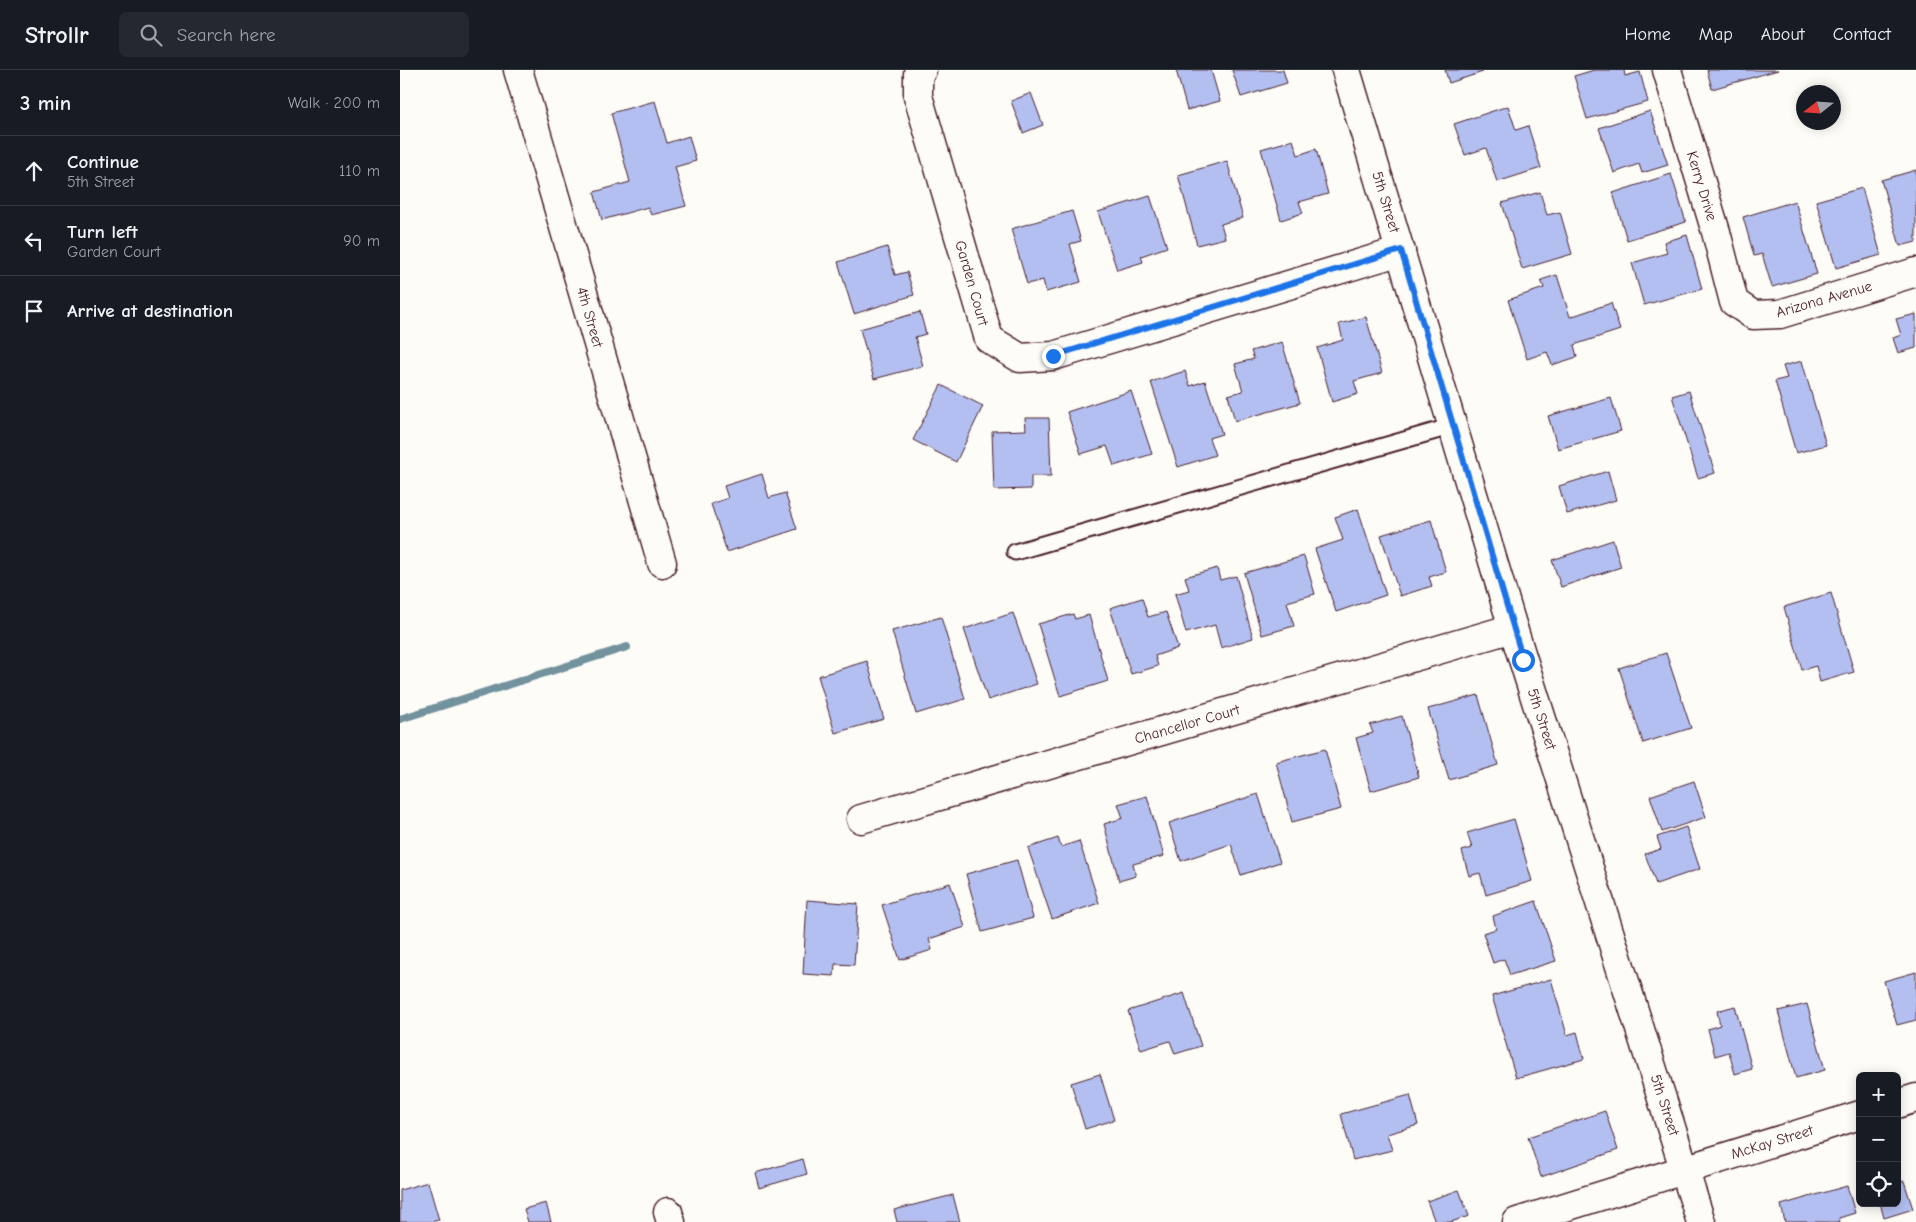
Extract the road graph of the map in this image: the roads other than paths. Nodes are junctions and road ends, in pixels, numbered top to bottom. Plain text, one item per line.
1 (518, 70) edge
2 (922, 70) edge
3 (1346, 70) edge
4 (1667, 70) edge
5 (1401, 250) junction
6 (1916, 272) edge
7 (1734, 302) joint
8 (1453, 426) junction
9 (1015, 552) dead end
10 (662, 563) dead end
11 (1513, 628) junction
12 (861, 819) dead end
13 (1916, 1098) edge
14 (1901, 1103) edge
15 (1856, 1116) edge
16 (1685, 1169) junction
17 (1517, 1222) edge
18 (1701, 1222) edge

1 - 10 street, 4th Street
2 - 5 street, Garden Court
3 - 5 street, 5th Street
4 - 7 street, Kerry Drive
5 - 8 street, 5th Street
6 - 7 street, Arizona Avenue
8 - 9 lane
8 - 11 street, 5th Street
11 - 12 street, Chancellor Court
11 - 16 street, 5th Street
13 - 14 street
15 - 16 street, McKay Street
16 - 17 street, McKay Street
16 - 18 street, 5th Street

